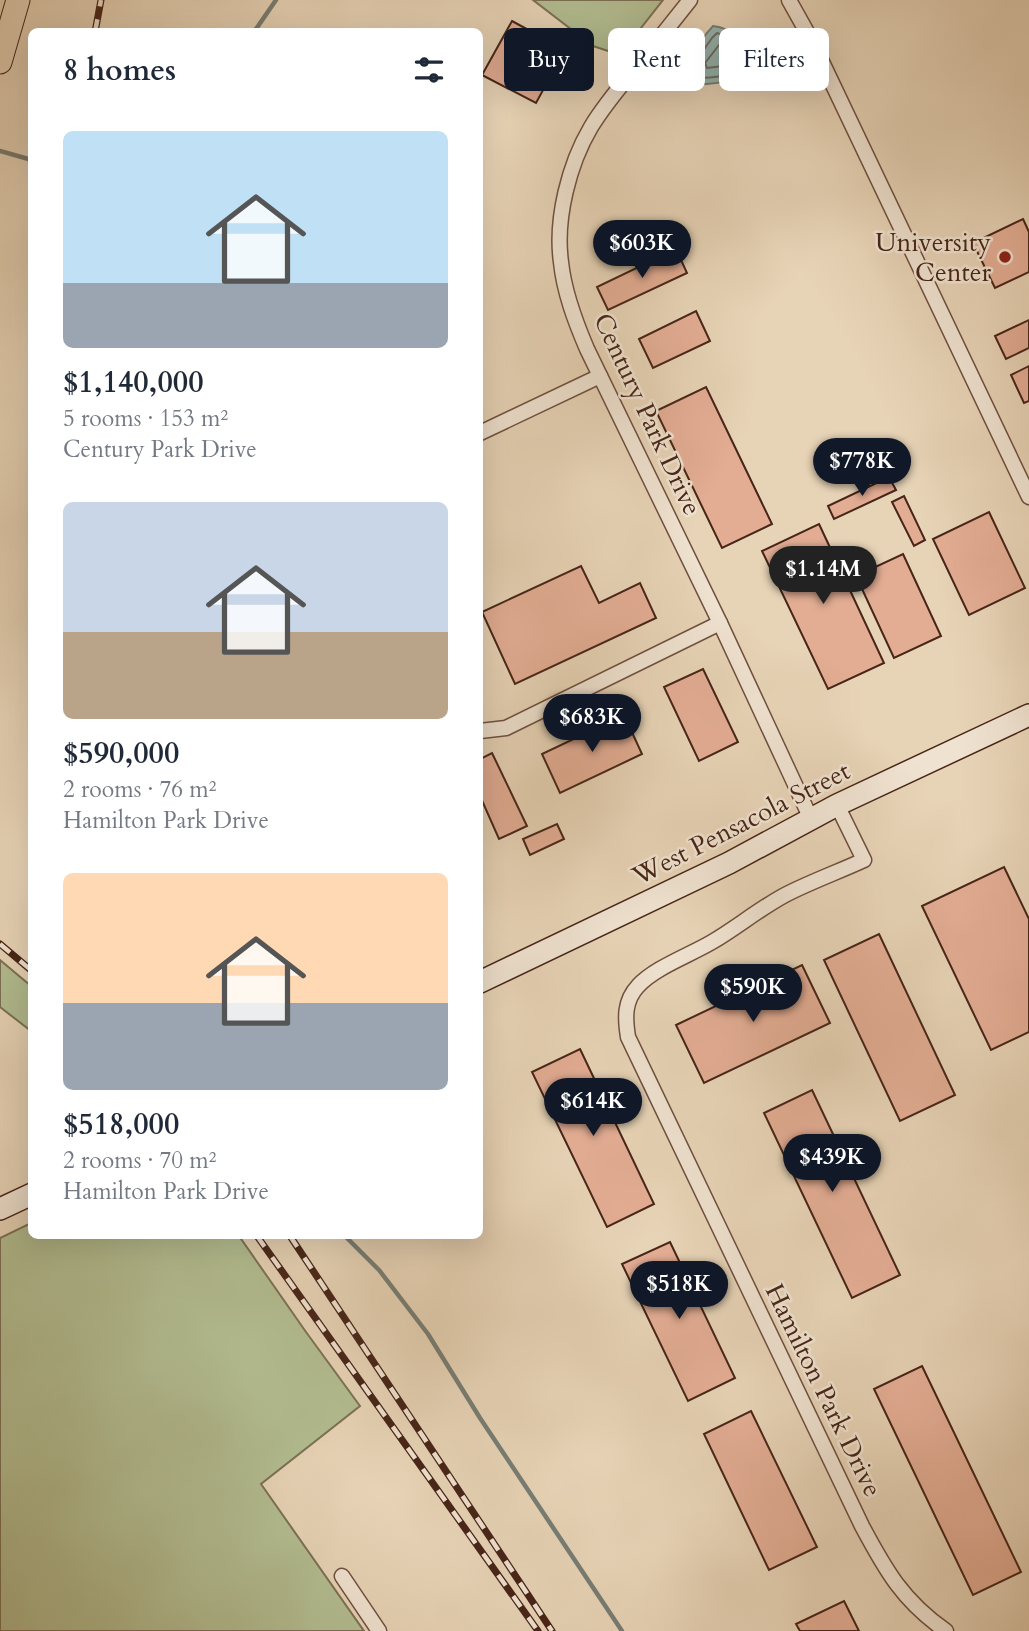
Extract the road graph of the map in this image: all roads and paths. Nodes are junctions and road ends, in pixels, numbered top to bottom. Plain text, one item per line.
1 (18, 0) edge
2 (690, 0) edge
3 (789, 0) edge
4 (0, 62) edge
5 (600, 376) junction
6 (483, 432) edge
7 (1029, 497) edge
8 (720, 623) junction
9 (1029, 715) edge
10 (483, 730) edge
11 (837, 804) junction
12 (811, 819) junction
13 (483, 981) edge
14 (28, 1196) edge
15 (0, 1209) edge
16 (342, 1576) dead end
17 (379, 1631) edge
18 (946, 1631) edge

1 - 4 main road
2 - 5 street, Century Park Drive
3 - 7 street
5 - 6 street
5 - 8 street, Century Park Drive
8 - 10 street
8 - 12 street, Century Park Drive
9 - 11 main road, West Pensacola Street
11 - 12 main road, West Pensacola Street
11 - 18 street, Hamilton Park Drive
12 - 13 main road, West Pensacola Street
14 - 15 main road
16 - 17 street

